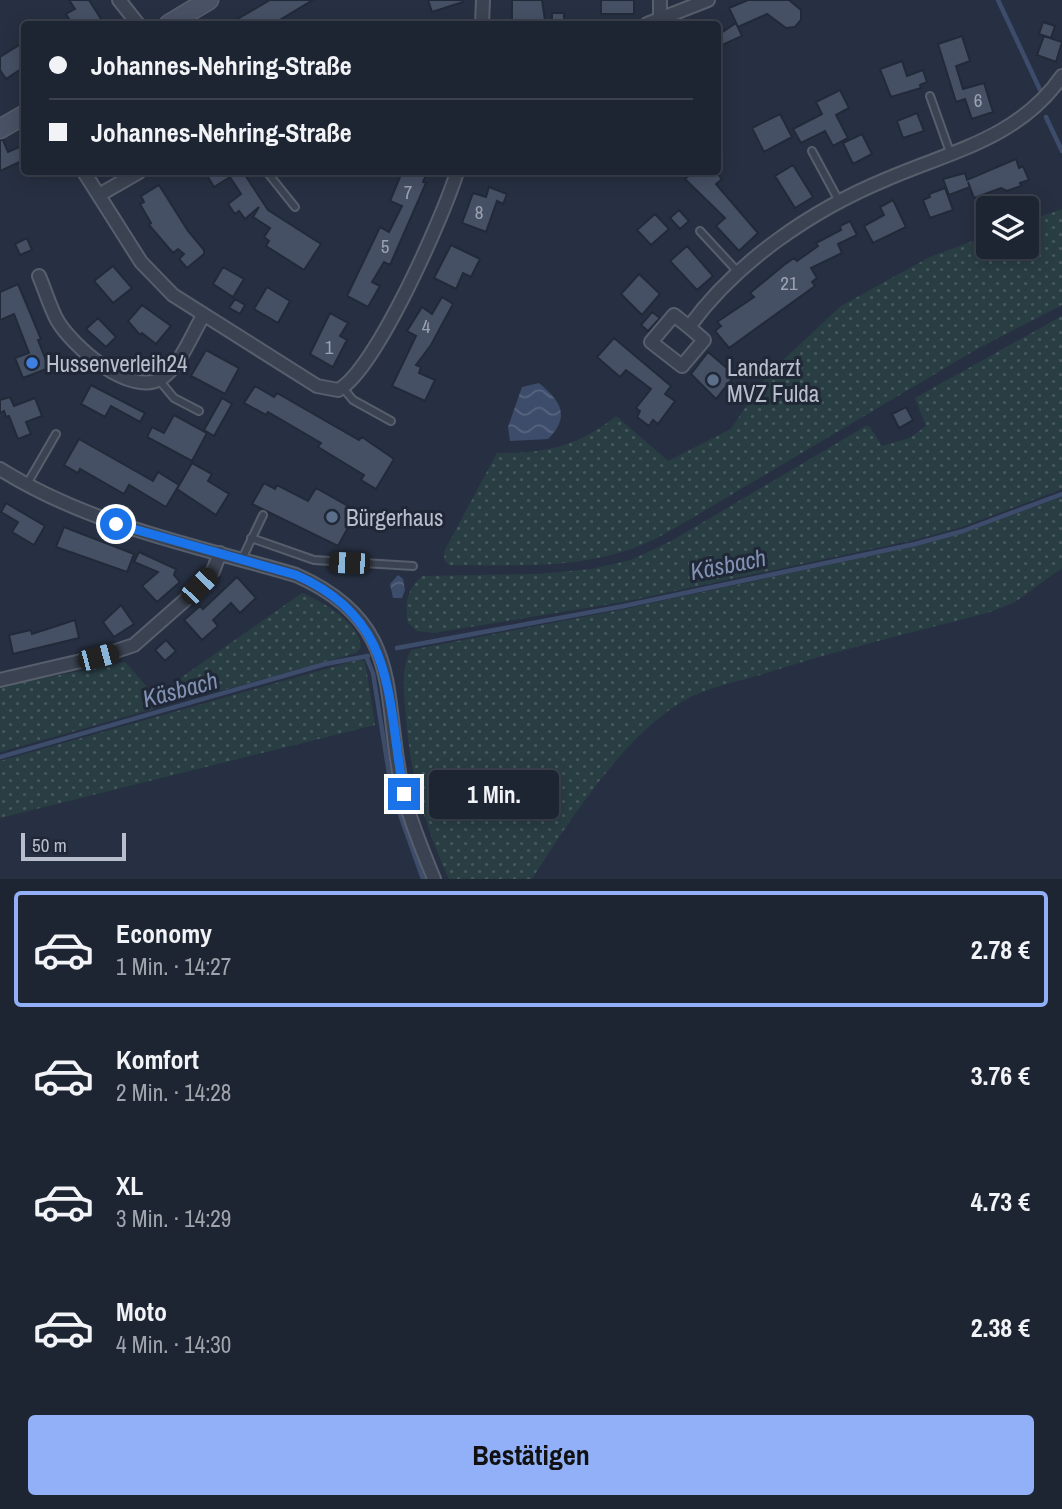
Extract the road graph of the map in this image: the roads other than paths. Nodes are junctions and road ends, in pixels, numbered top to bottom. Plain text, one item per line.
1 (119, 0) edge
2 (209, 0) edge
3 (483, 0) edge
4 (660, 0) edge
5 (708, 0) edge
6 (660, 19) junction
7 (136, 21) edge
8 (174, 21) edge
9 (482, 21) edge
10 (655, 21) edge
11 (1062, 76) edge
12 (930, 96) dead end
13 (21, 117) edge
14 (0, 129) edge
15 (812, 151) dead end
16 (951, 155) junction
17 (86, 175) edge
18 (134, 175) edge
19 (269, 175) edge
20 (456, 175) edge
21 (99, 195) junction
22 (839, 201) junction
23 (295, 207) dead end
24 (700, 231) dead end
25 (738, 272) junction
26 (39, 276) dead end
27 (203, 316) junction
28 (689, 327) dead end
29 (159, 380) junction
30 (343, 388) junction
31 (199, 411) dead end
32 (391, 421) dead end
33 (55, 435) dead end
34 (0, 469) edge
35 (26, 485) junction
36 (263, 515) dead end
37 (251, 538) junction
38 (220, 553) junction
39 (242, 559) junction
40 (412, 565) dead end
41 (0, 680) edge
42 (434, 879) edge

1 - 7 street
2 - 8 street
3 - 9 street
4 - 6 street
5 - 6 street
6 - 10 street
11 - 16 street
12 - 16 lane
13 - 14 street
15 - 22 lane
16 - 22 street
17 - 21 street
18 - 21 street
19 - 23 lane
20 - 30 street
21 - 27 street
22 - 25 street
24 - 25 lane
25 - 28 street
26 - 29 street
27 - 29 street
27 - 30 street
29 - 31 lane
30 - 32 lane
33 - 35 lane
34 - 35 street
35 - 38 street
36 - 37 lane
37 - 39 lane
37 - 40 lane
38 - 39 street
38 - 41 street
39 - 42 street

